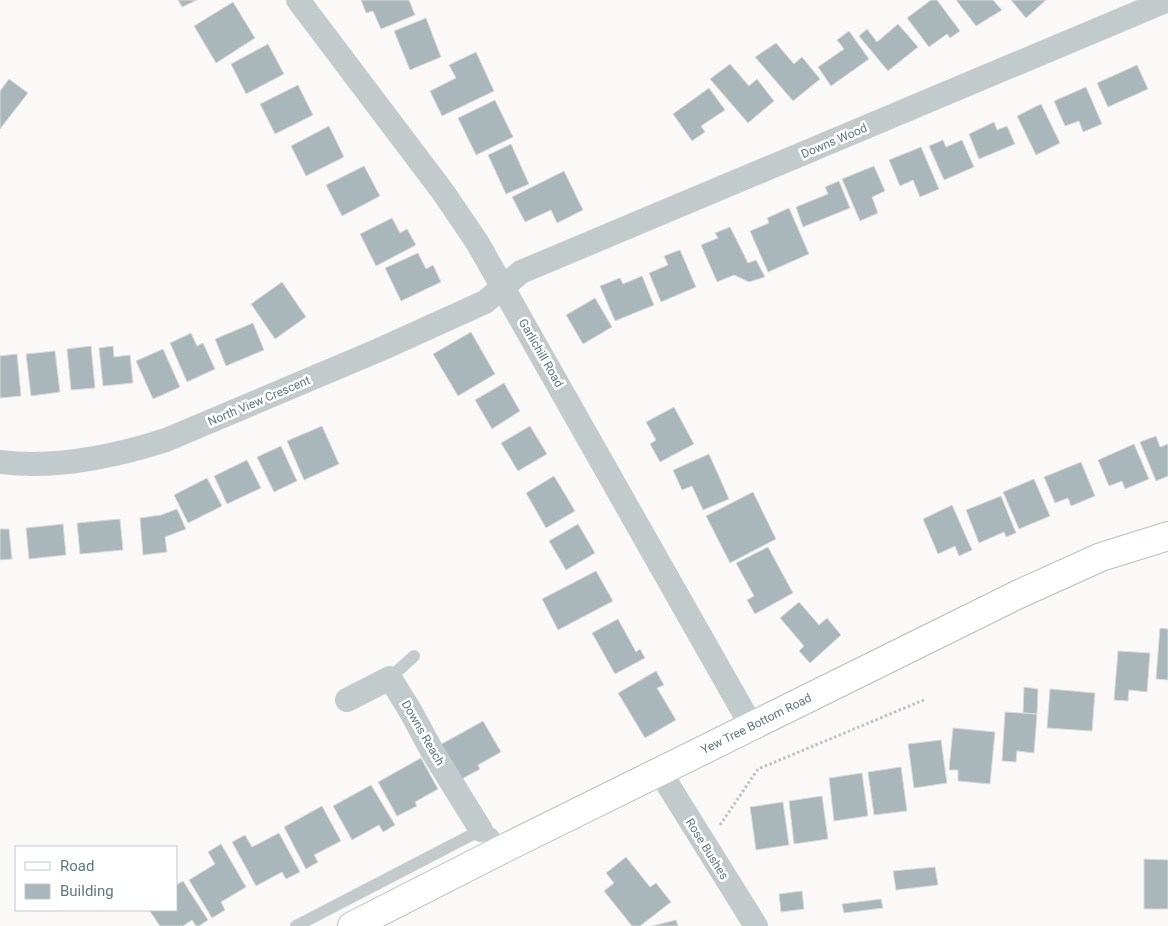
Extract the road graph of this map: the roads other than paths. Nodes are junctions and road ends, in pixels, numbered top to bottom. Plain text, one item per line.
1 (298, 0) edge
2 (1168, 0) edge
3 (503, 288) junction
4 (0, 462) edge
5 (1168, 536) edge
6 (414, 656) dead end
7 (390, 678) junction
8 (347, 700) dead end
9 (752, 727) junction
10 (660, 772) junction
11 (481, 830) junction
12 (503, 849) junction
13 (296, 926) edge
14 (352, 926) edge
15 (756, 926) edge

1 - 3 street, Garlichill Road
2 - 3 street, Downs Wood
3 - 4 street, North View Crescent
3 - 9 street, Garlichill Road
5 - 9 main road, Yew Tree Bottom Road
6 - 7 lane
7 - 8 street
7 - 11 street, Downs Reach
9 - 10 main road, Yew Tree Bottom Road
10 - 12 main road, Yew Tree Bottom Road
10 - 15 street, Rose Bushes
11 - 12 lane
11 - 13 lane
12 - 14 main road, Yew Tree Bottom Road

